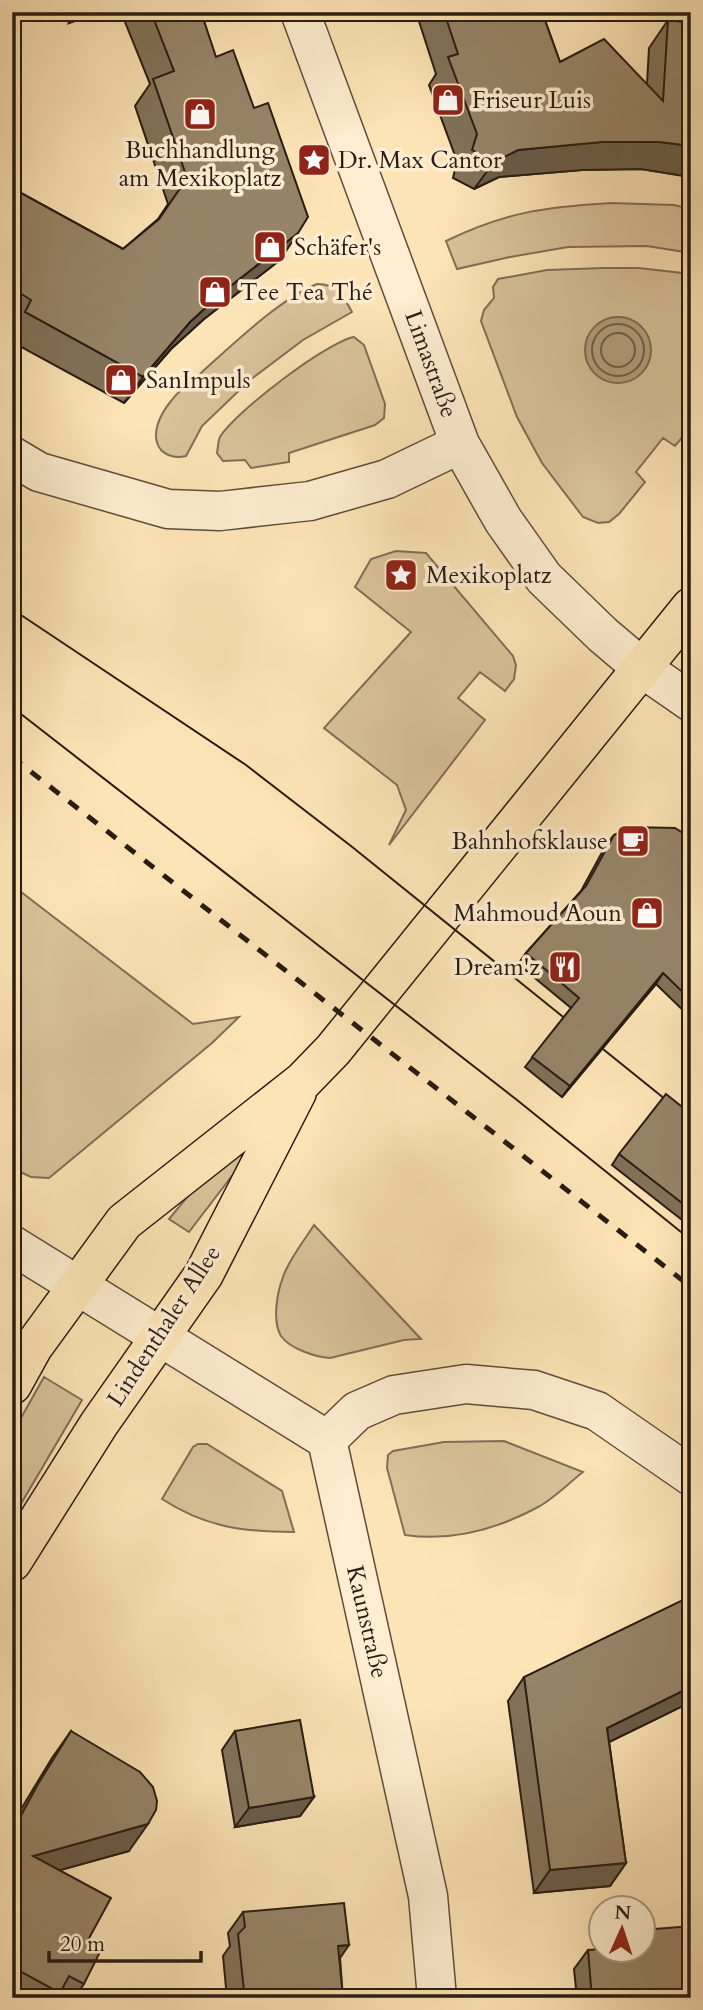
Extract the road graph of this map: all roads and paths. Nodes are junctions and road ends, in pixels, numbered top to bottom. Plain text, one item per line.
1 (300, 12) edge
2 (460, 444) junction
3 (12, 456) edge
4 (691, 607) edge
5 (642, 668) junction
6 (691, 702) edge
7 (303, 1081) junction
8 (12, 1245) edge
9 (77, 1286) junction
10 (160, 1336) junction
11 (12, 1385) edge
12 (327, 1440) junction
13 (691, 1476) edge
14 (12, 1562) edge
15 (437, 1998) edge

1 - 2 street, Limastraße
2 - 3 street
2 - 5 street, Limastraße
4 - 5 main road, Lindenthaler Allee
5 - 6 street, Limastraße
5 - 7 main road, Lindenthaler Allee
7 - 9 main road, Lindenthaler Allee
7 - 10 main road, Lindenthaler Allee
8 - 9 street
9 - 10 street
9 - 11 main road, Lindenthaler Allee
10 - 12 street
10 - 14 main road, Lindenthaler Allee
12 - 13 street
12 - 15 street, Kaunstraße

